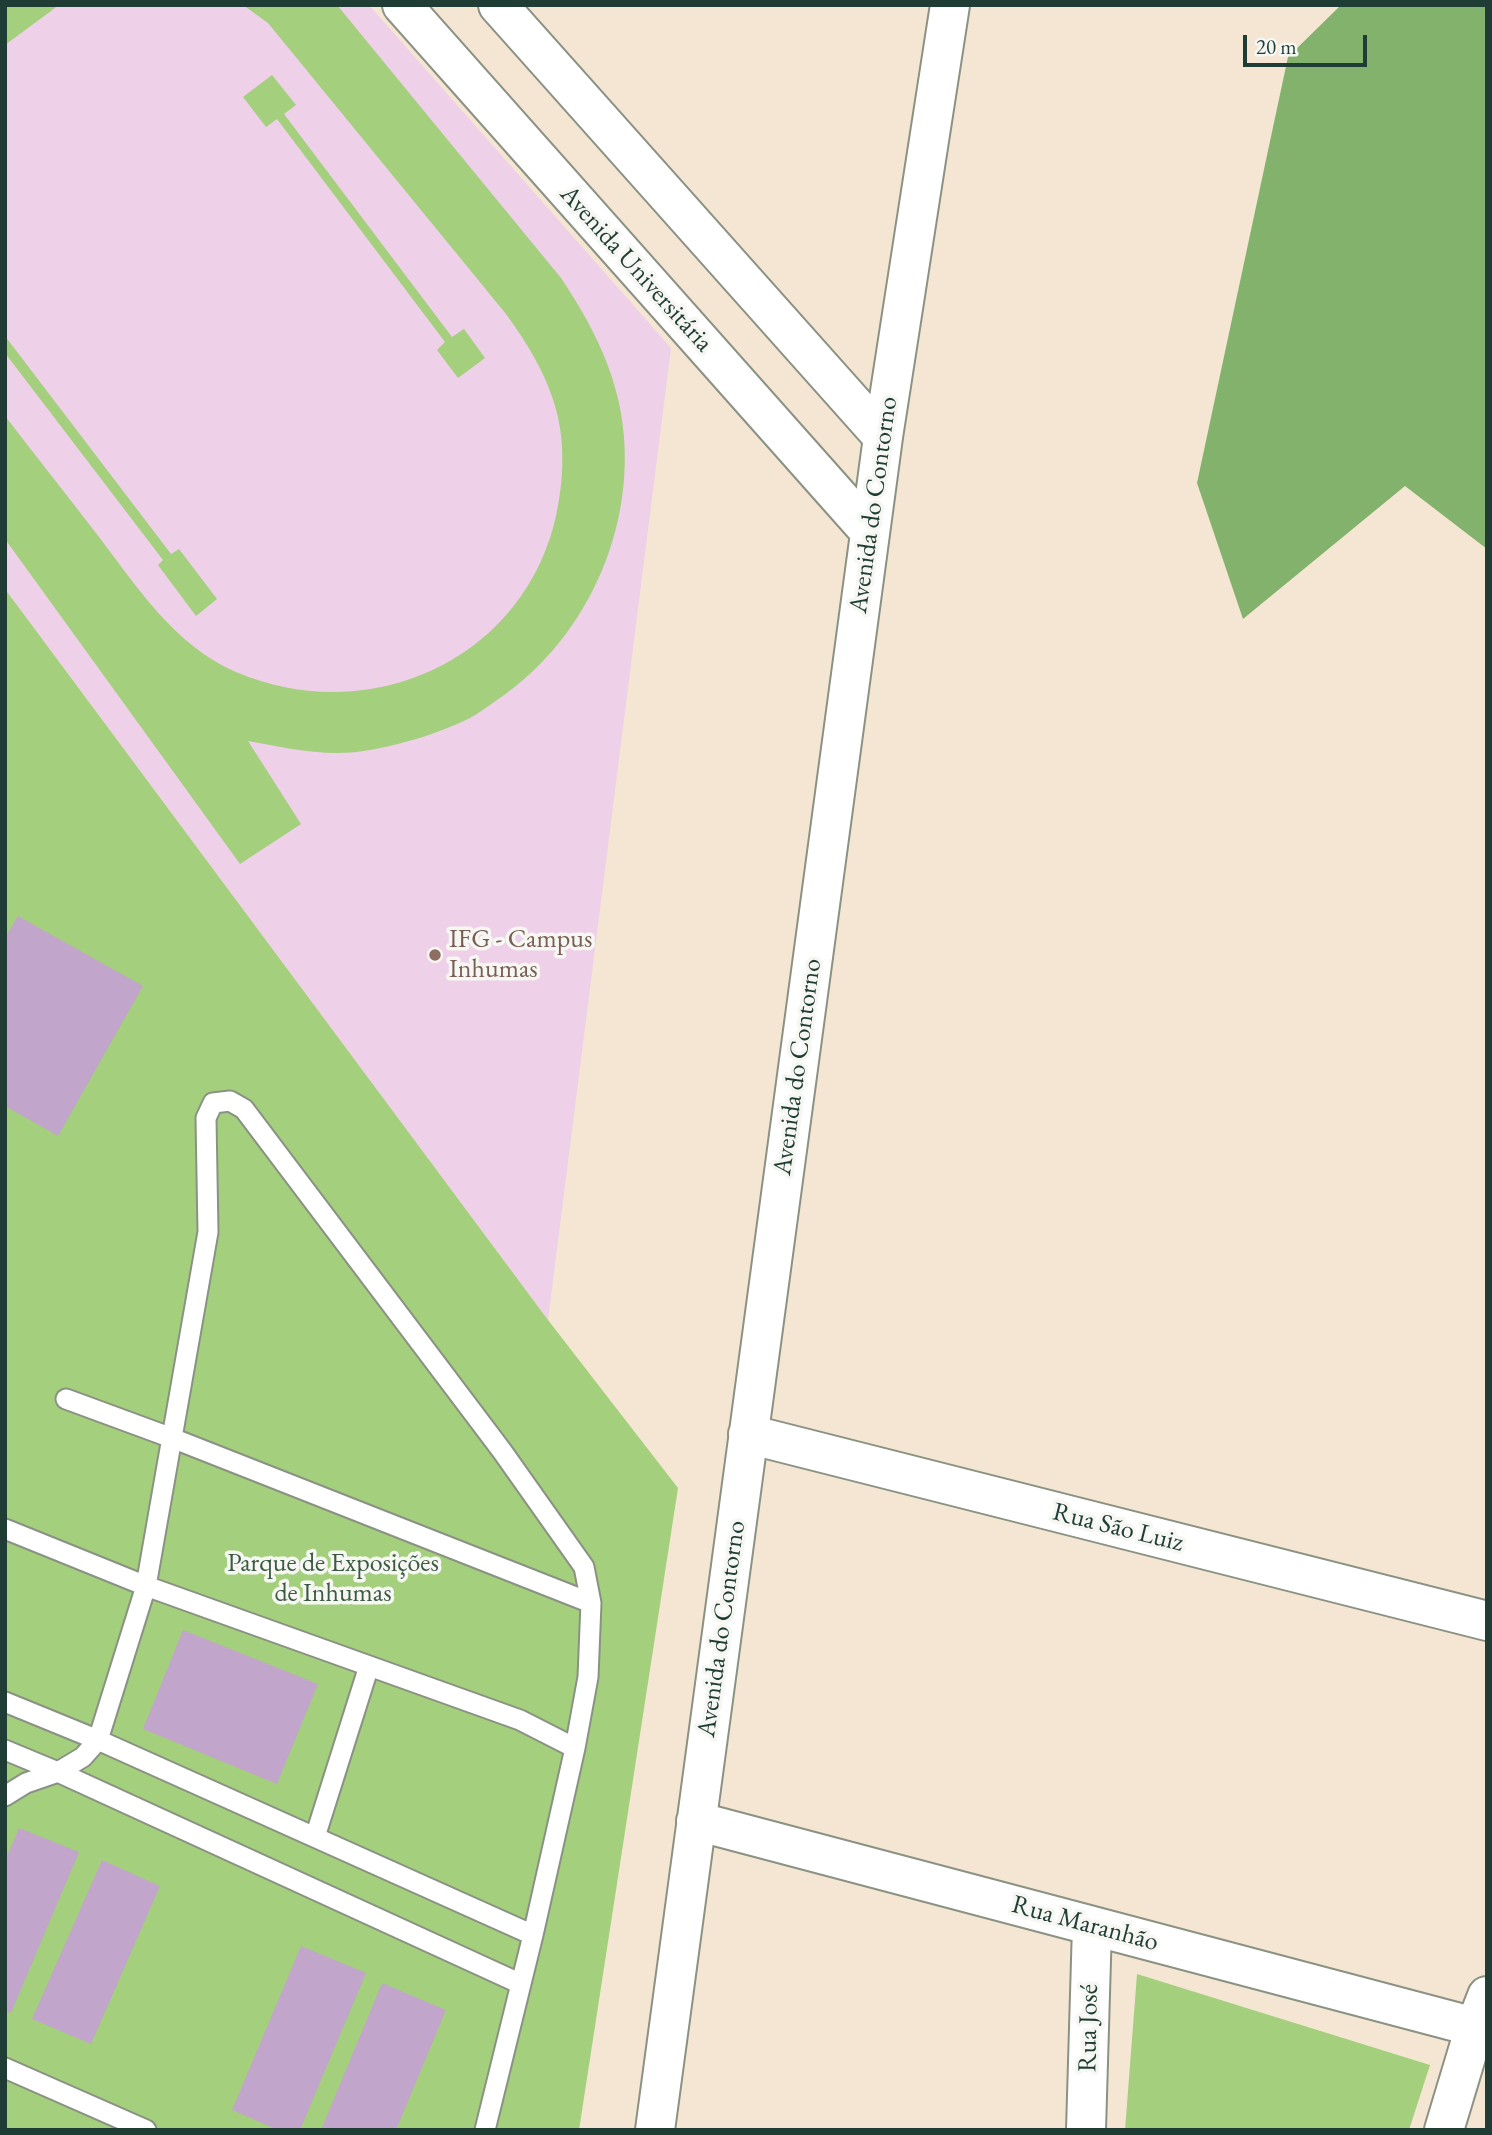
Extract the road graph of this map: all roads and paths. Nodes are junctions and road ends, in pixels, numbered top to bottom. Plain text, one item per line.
1 (402, 5) edge
2 (498, 5) edge
3 (950, 5) edge
4 (883, 437) junction
5 (870, 532) junction
6 (66, 1399) dead end
7 (748, 1434) junction
8 (172, 1438) junction
9 (5, 1529) edge
10 (146, 1586) junction
11 (591, 1603) junction
12 (1487, 1621) edge
13 (369, 1666) junction
14 (5, 1702) edge
15 (98, 1740) junction
16 (575, 1748) junction
17 (5, 1750) edge
18 (58, 1772) junction
19 (5, 1796) edge
20 (696, 1821) junction
21 (315, 1837) junction
22 (1092, 1926) junction
23 (533, 1935) junction
24 (521, 1984) junction
25 (1481, 2011) edge
26 (5, 2068) edge
27 (146, 2130) edge
28 (485, 2130) edge
29 (655, 2130) edge
30 (1086, 2130) edge
31 (1444, 2130) edge

1 - 5 street, Avenida Universitária
2 - 4 street
3 - 4 street, Avenida do Contorno
4 - 5 street, Avenida do Contorno
5 - 7 street, Avenida do Contorno
6 - 8 lane
7 - 12 street, Rua São Luiz
7 - 20 street, Avenida do Contorno
8 - 10 lane
8 - 11 lane
8 - 11 lane
9 - 10 lane
10 - 13 lane
10 - 15 lane
11 - 16 lane
13 - 16 lane
13 - 21 lane
14 - 15 lane
15 - 18 lane
15 - 21 lane
16 - 23 lane
17 - 18 lane
18 - 19 lane
18 - 24 lane
20 - 22 street, Rua Maranhão
20 - 29 street, Avenida do Contorno
21 - 23 lane
22 - 25 street, Rua Maranhão
22 - 30 street, Rua José
23 - 24 lane
24 - 28 lane
25 - 31 street
26 - 27 lane

